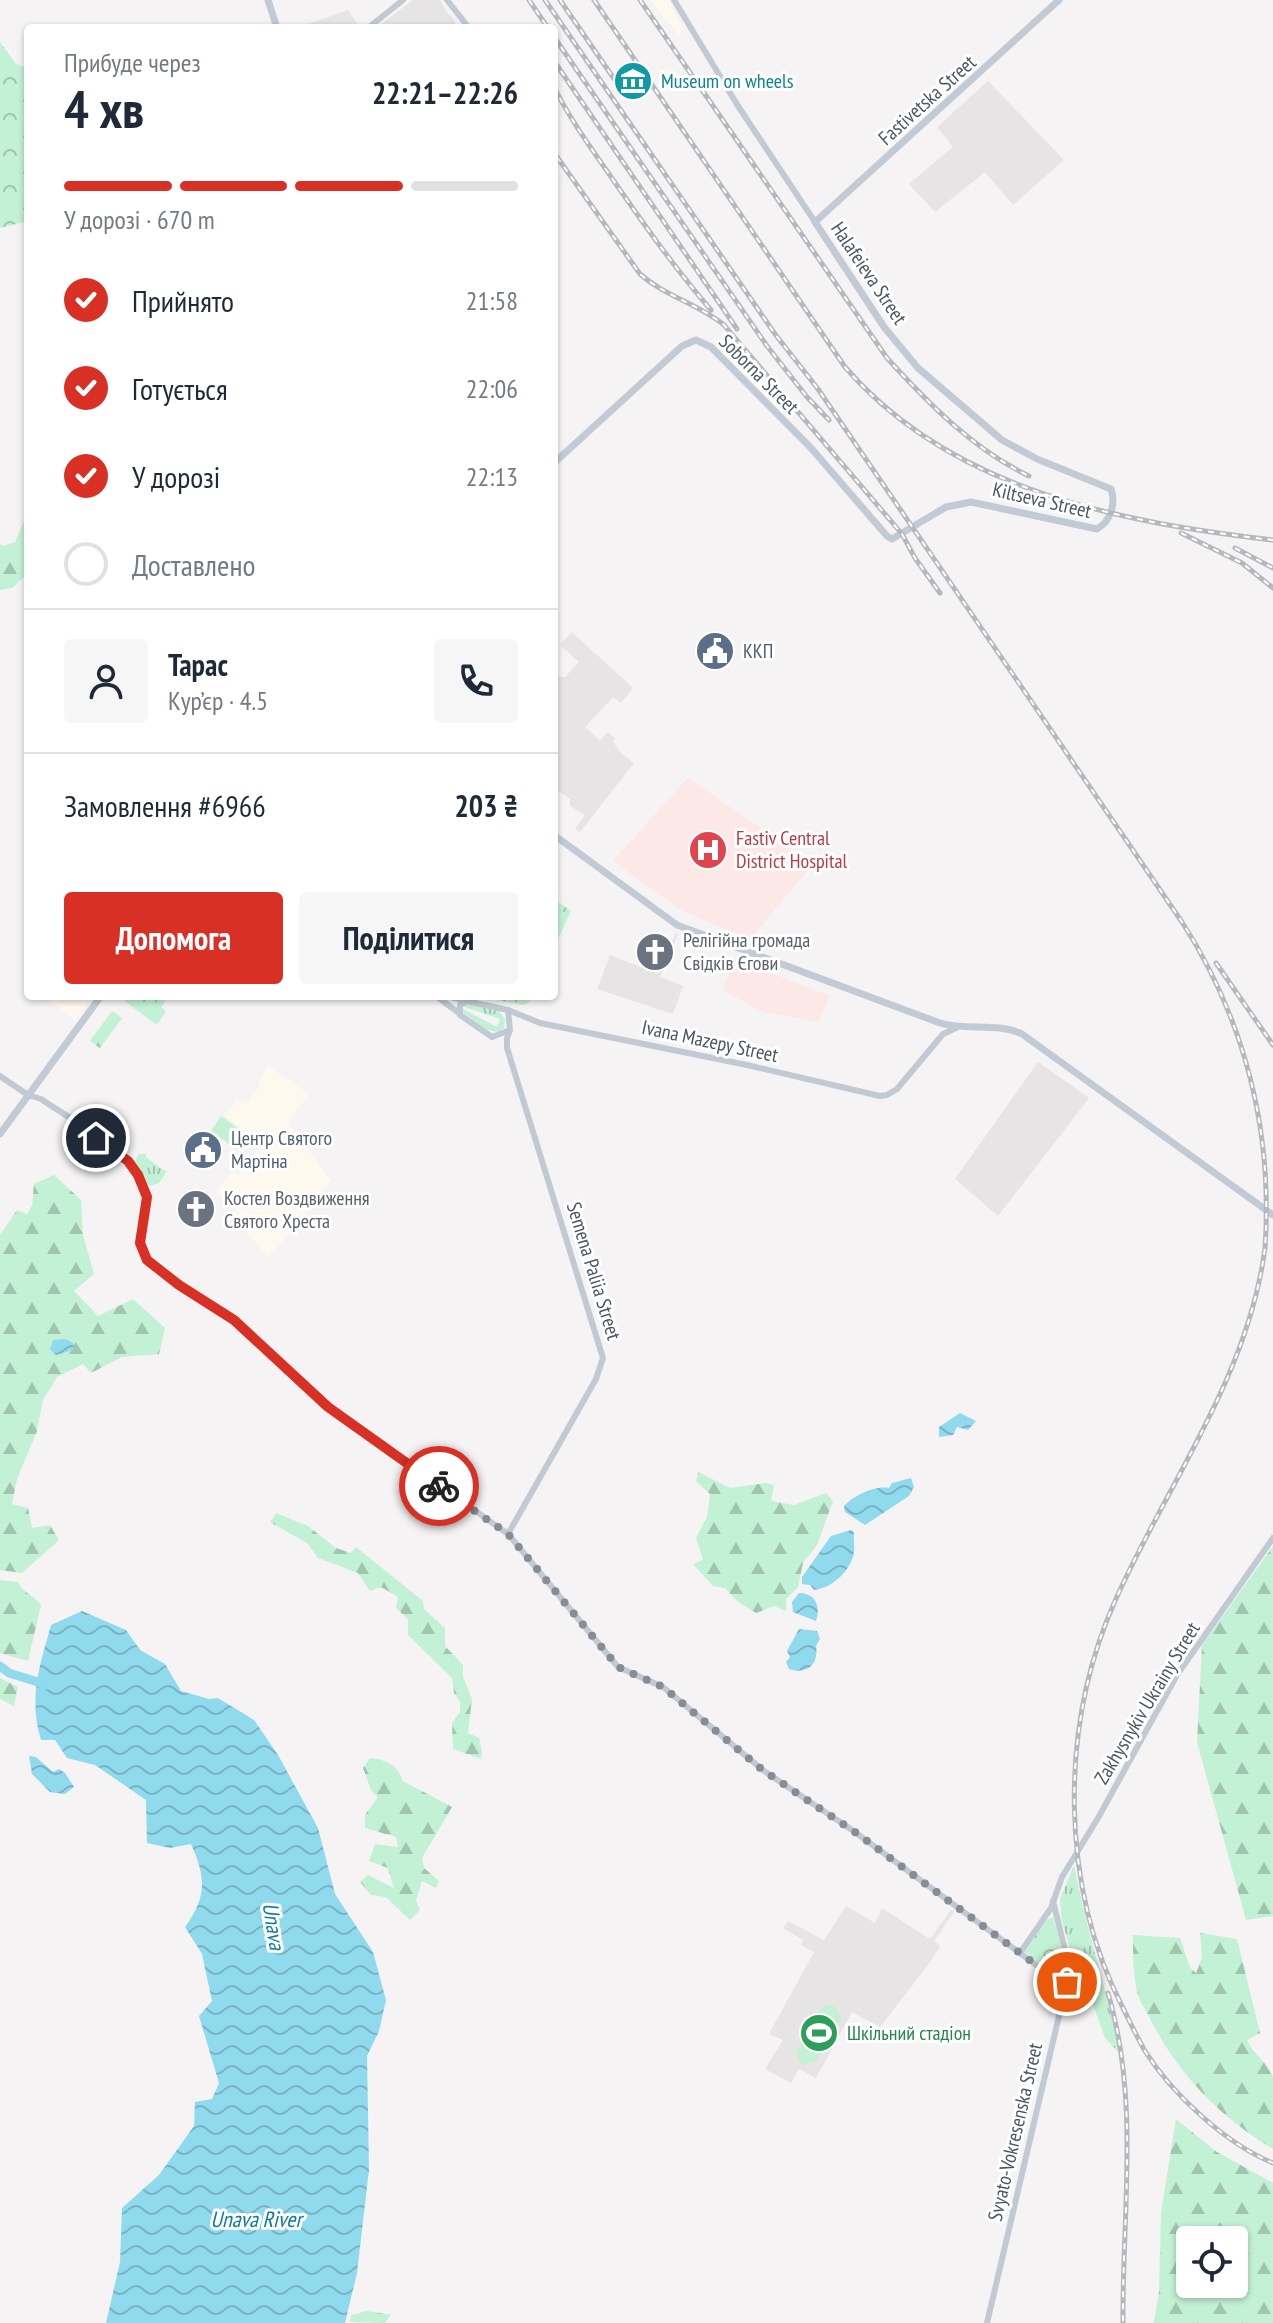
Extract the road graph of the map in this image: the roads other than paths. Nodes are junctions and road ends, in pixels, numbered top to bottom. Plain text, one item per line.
1 (268, 0) edge
2 (403, 0) edge
3 (447, 0) edge
4 (674, 0) edge
5 (1059, 0) edge
6 (276, 24) edge
7 (373, 24) edge
8 (466, 24) edge
9 (815, 222) junction
10 (558, 459) edge
11 (1097, 529) joint
12 (892, 539) joint
13 (558, 838) edge
14 (98, 1000) edge
15 (441, 1000) edge
16 (462, 1000) edge
17 (466, 1001) junction
18 (508, 1010) junction
19 (459, 1014) junction
20 (527, 1017) junction
21 (511, 1028) junction
22 (956, 1028) junction
23 (492, 1037) junction
24 (507, 1048) junction
25 (0, 1076) edge
26 (28, 1095) junction
27 (0, 1134) edge
28 (1273, 1215) edge
29 (508, 1534) junction
30 (1273, 1538) edge
31 (1053, 1901) junction
32 (1020, 1953) junction
33 (1064, 1992) junction
34 (987, 2323) edge

1 - 6 main road
2 - 7 street
3 - 8 street
4 - 9 street, Halafeieva Street
5 - 9 main road, Fastivetska Street
9 - 11 main road, Halafeieva Street
10 - 12 main road, Soborna Street
11 - 12 main road, Kiltseva Street
13 - 22 main road
14 - 26 main road
15 - 19 street
16 - 17 street
17 - 18 street, Ivana Mazepy Street
17 - 19 street
18 - 20 street, Ivana Mazepy Street
18 - 21 street
19 - 23 street
20 - 21 street
20 - 22 street, Ivana Mazepy Street
21 - 23 street
21 - 24 street, Semena Paliia Street
22 - 28 main road
23 - 24 street
24 - 29 street, Semena Paliia Street
25 - 26 street
26 - 27 main road
26 - 29 street
29 - 32 street
30 - 31 street, Zakhysnykiv Ukrainy Street
31 - 32 street, Zakhysnykiv Ukrainy Street
31 - 33 street, Svyato-Vokresenska Street
32 - 33 street
33 - 34 street, Svyato-Vokresenska Street

